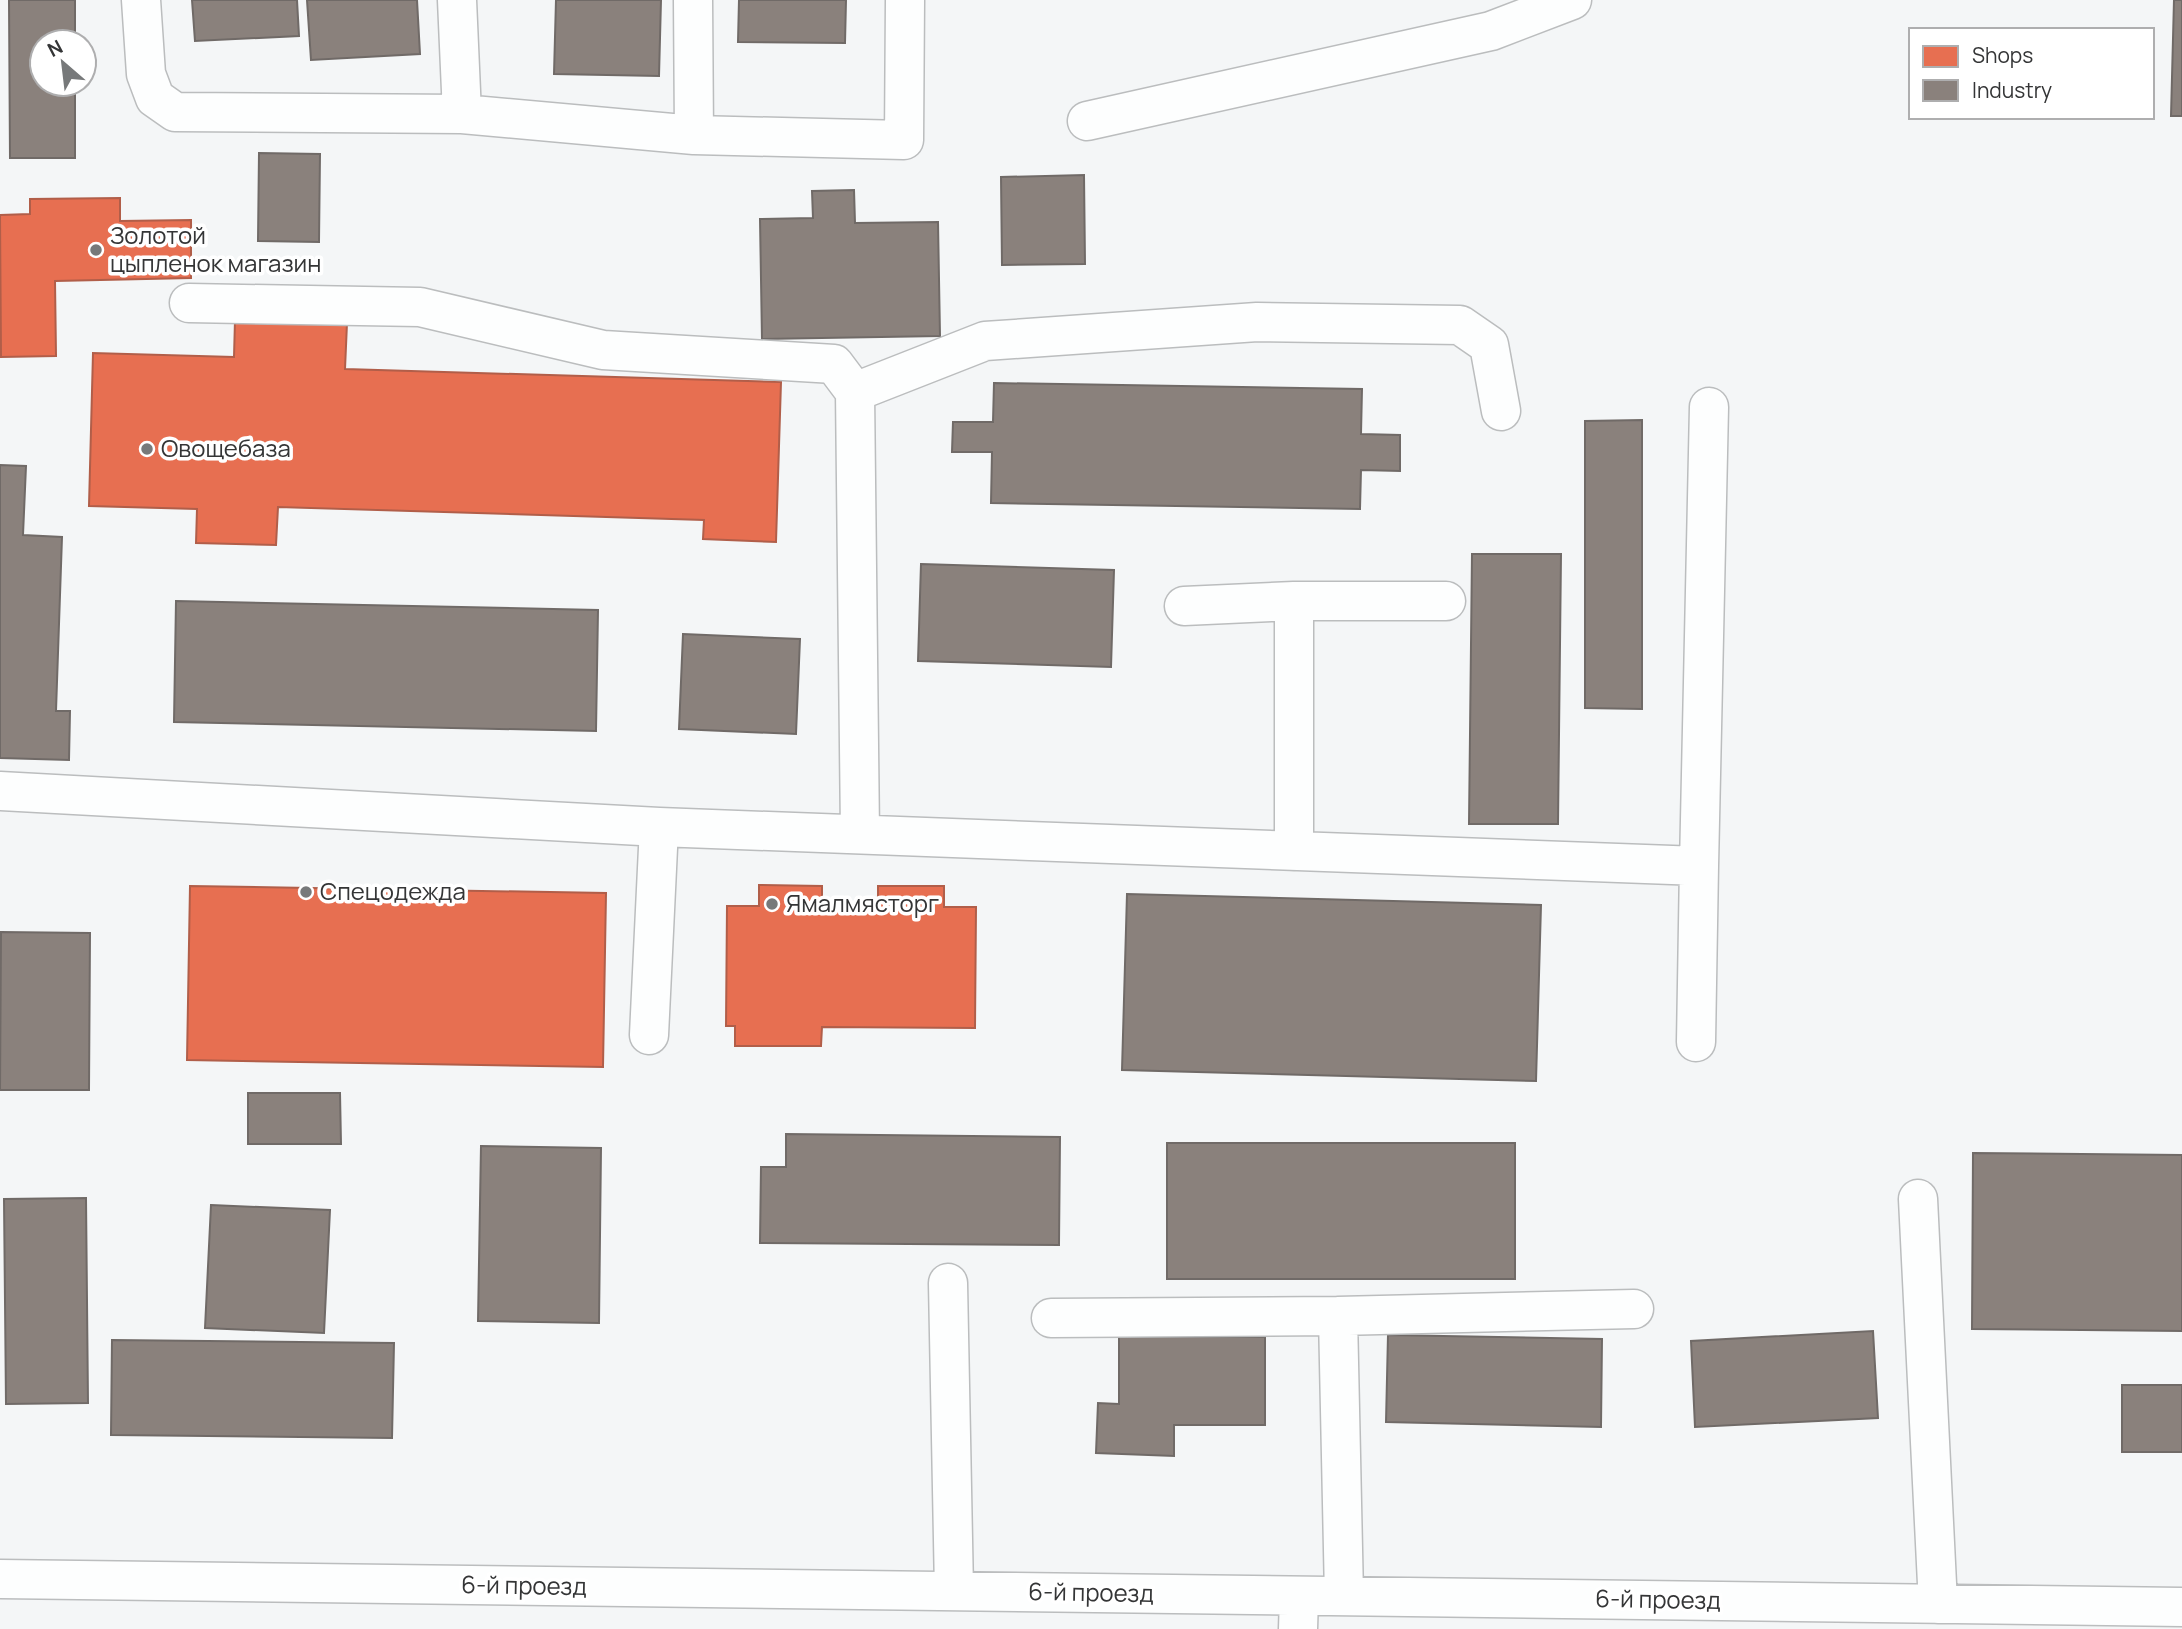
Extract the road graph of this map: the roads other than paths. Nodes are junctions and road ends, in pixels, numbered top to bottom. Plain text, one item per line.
1 (141, 0) edge
2 (457, 0) edge
3 (693, 0) edge
4 (905, 0) edge
5 (1572, 0) edge
6 (462, 114) junction
7 (1087, 121) dead end
8 (694, 135) junction
9 (189, 303) dead end
10 (855, 392) junction
11 (1709, 407) dead end
12 (1501, 411) dead end
13 (1294, 601) junction
14 (1446, 601) dead end
15 (1184, 606) dead end
16 (0, 791) edge
17 (659, 827) junction
18 (860, 834) junction
19 (1294, 851) junction
20 (1699, 866) junction
21 (649, 1035) dead end
22 (1696, 1042) dead end
23 (1918, 1199) dead end
24 (948, 1283) dead end
25 (1634, 1308) dead end
26 (1338, 1316) junction
27 (1051, 1318) dead end
28 (0, 1579) edge
29 (954, 1591) junction
30 (1344, 1596) junction
31 (1938, 1604) junction
32 (2182, 1607) edge
33 (1299, 1613) edge

1 - 6 street
2 - 6 street
3 - 8 street
4 - 8 street
5 - 7 street
6 - 8 street
9 - 10 street
10 - 12 street
10 - 18 street
11 - 20 street
13 - 14 street
13 - 15 street
13 - 19 street
16 - 17 street
17 - 18 street
17 - 21 street
18 - 19 street
19 - 20 street
20 - 22 street
23 - 31 street
24 - 29 street
25 - 26 street
26 - 27 street
26 - 30 street
28 - 29 street, 6-й проезд
29 - 33 street, 6-й проезд
30 - 31 street, 6-й проезд
30 - 33 street, 6-й проезд
31 - 32 street, 6-й проезд

